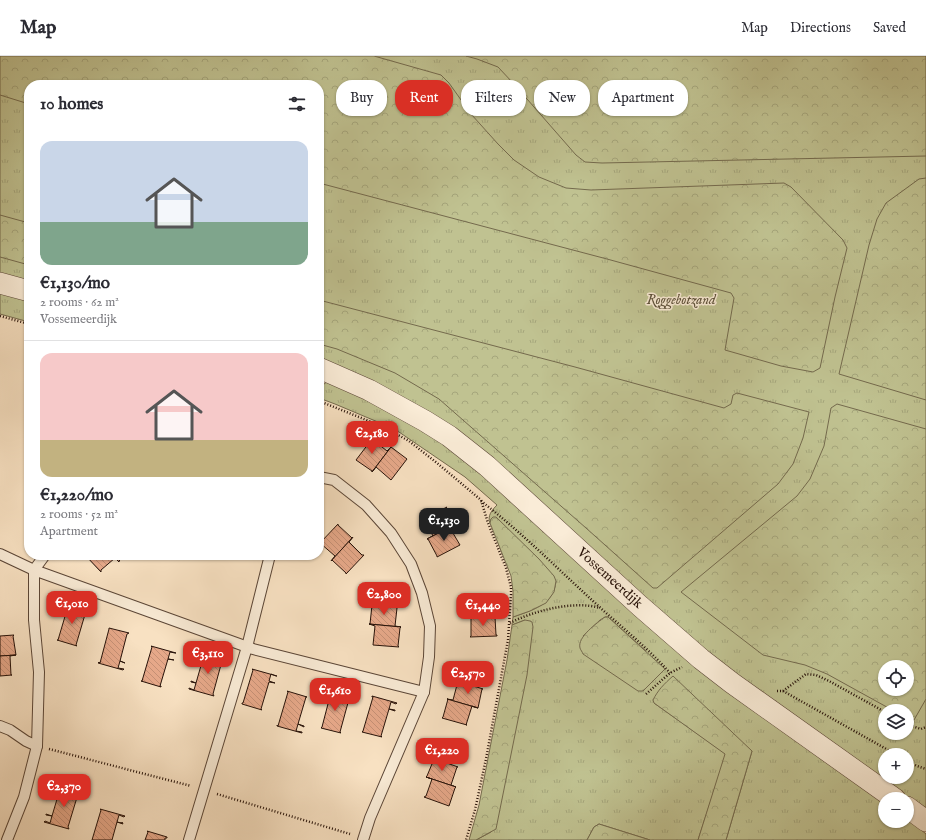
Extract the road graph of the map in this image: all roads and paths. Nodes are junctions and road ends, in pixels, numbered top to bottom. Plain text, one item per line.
1 (0, 283) edge
2 (24, 290) edge
3 (0, 316) edge
4 (24, 323) edge
5 (324, 370) edge
6 (324, 403) edge
7 (324, 478) edge
8 (481, 500) junction
9 (0, 554) edge
10 (41, 560) edge
11 (269, 560) edge
12 (34, 570) junction
13 (601, 608) junction
14 (510, 624) junction
15 (247, 647) junction
16 (698, 656) junction
17 (670, 673) junction
18 (776, 691) dead end
19 (783, 691) junction
20 (424, 692) junction
21 (646, 694) dead end
22 (878, 708) edge
23 (0, 726) edge
24 (914, 727) edge
25 (926, 727) edge
26 (37, 746) junction
27 (885, 748) edge
28 (914, 764) edge
29 (926, 769) edge
30 (885, 792) edge
31 (914, 812) edge
32 (926, 821) edge
33 (7, 840) edge
34 (189, 840) edge
35 (363, 840) edge
36 (466, 840) edge

1 - 2 street
3 - 4 path
5 - 16 street, Vossemeerdijk
6 - 8 path
7 - 20 lane
8 - 13 path
8 - 14 path
9 - 12 lane
10 - 12 lane
11 - 15 lane
12 - 15 lane
12 - 26 lane
13 - 14 path
13 - 17 path
14 - 36 path
15 - 20 lane
15 - 34 lane
16 - 17 path
16 - 30 street, Vossemeerdijk
17 - 21 path
18 - 19 path
19 - 22 path
19 - 27 path
20 - 35 lane
23 - 26 lane
24 - 25 path
26 - 33 lane
28 - 29 path
31 - 32 street

